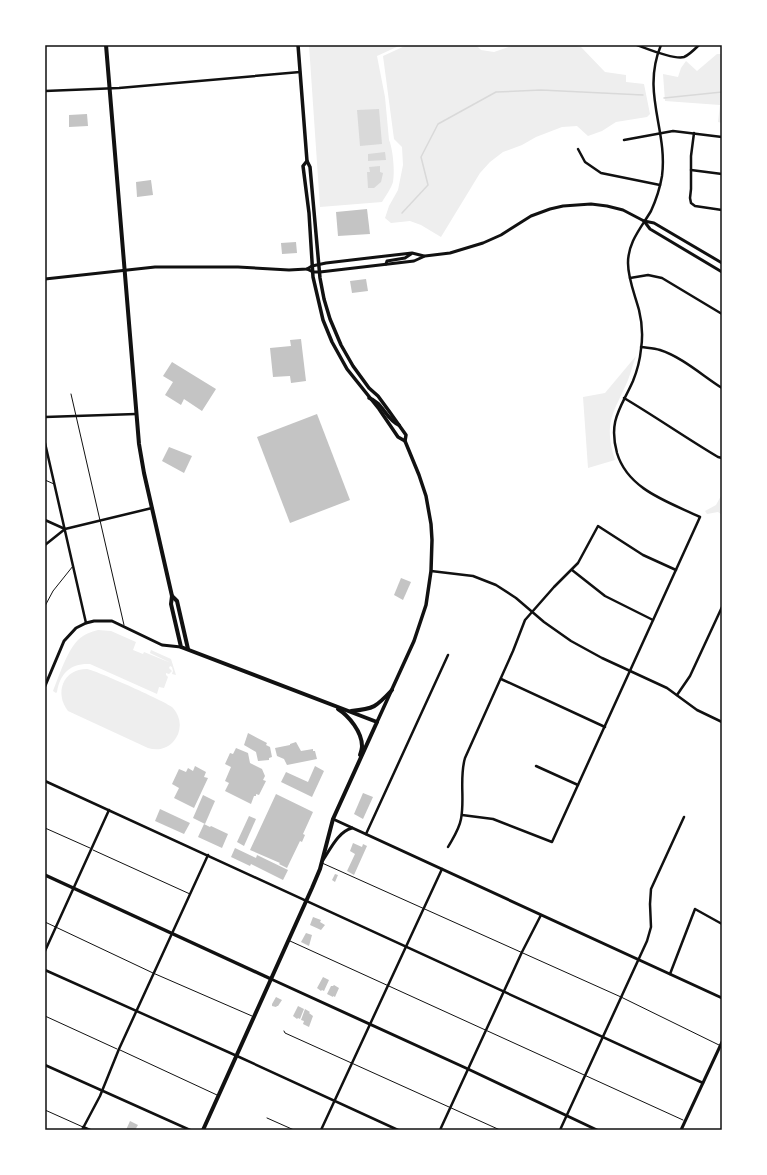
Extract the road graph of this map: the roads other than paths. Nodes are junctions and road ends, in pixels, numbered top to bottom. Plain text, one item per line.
1 (106, 45) edge
2 (298, 45) edge
3 (638, 45) edge
4 (661, 45) edge
5 (699, 45) edge
6 (658, 52) junction
7 (300, 72) junction
8 (109, 89) junction
9 (45, 91) edge
10 (660, 133) junction
11 (694, 133) junction
12 (722, 137) edge
13 (624, 140) dead end
14 (578, 149) dead end
15 (307, 161) junction
16 (691, 170) junction
17 (722, 174) edge
18 (660, 185) junction
19 (722, 210) edge
20 (644, 221) junction
21 (412, 253) junction
22 (425, 256) junction
23 (722, 263) edge
24 (319, 264) junction
25 (386, 264) junction
26 (312, 266) junction
27 (307, 269) junction
28 (124, 271) junction
29 (313, 272) junction
30 (320, 272) junction
31 (722, 272) edge
32 (45, 278) edge
33 (630, 278) junction
34 (722, 314) edge
35 (641, 347) junction
36 (722, 388) edge
37 (72, 394) dead end
38 (369, 398) junction
39 (624, 398) junction
40 (136, 414) junction
41 (76, 416) junction
42 (45, 417) edge
43 (400, 426) junction
44 (405, 441) junction
45 (45, 444) edge
46 (722, 458) edge
47 (45, 480) edge
48 (54, 485) junction
49 (152, 508) junction
50 (45, 520) edge
51 (99, 521) junction
52 (64, 529) junction
53 (45, 545) edge
54 (73, 565) junction
55 (572, 570) junction
56 (676, 570) junction
57 (431, 571) junction
58 (172, 596) junction
59 (45, 606) edge
60 (722, 607) edge
61 (532, 612) junction
62 (653, 620) junction
63 (86, 623) junction
64 (124, 626) junction
65 (181, 647) junction
66 (188, 649) junction
67 (448, 655) dead end
68 (630, 671) junction
69 (501, 679) junction
70 (45, 686) edge
71 (392, 690) junction
72 (677, 695) junction
73 (327, 703) junction
74 (349, 712) junction
75 (722, 720) edge
76 (377, 722) junction
77 (605, 727) junction
78 (536, 766) dead end
79 (357, 767) junction
80 (45, 781) edge
81 (578, 785) junction
82 (109, 810) junction
83 (462, 815) junction
84 (684, 817) dead end
85 (333, 819) junction
86 (45, 828) edge
87 (353, 828) junction
88 (366, 834) junction
89 (448, 847) dead end
90 (91, 849) junction
91 (208, 855) junction
92 (322, 862) junction
93 (442, 869) junction
94 (45, 875) edge
95 (73, 888) junction
96 (190, 894) junction
97 (306, 902) junction
98 (423, 908) junction
99 (542, 915) junction
100 (45, 922) edge
101 (722, 924) edge
102 (55, 926) junction
103 (172, 933) junction
104 (289, 940) junction
105 (405, 946) junction
106 (45, 951) edge
107 (522, 952) junction
108 (638, 960) junction
109 (45, 970) edge
110 (153, 973) junction
111 (670, 974) junction
112 (271, 979) junction
113 (387, 986) junction
114 (504, 991) junction
115 (620, 998) junction
116 (722, 998) edge
117 (136, 1010) junction
118 (45, 1016) edge
119 (254, 1018) junction
120 (370, 1023) junction
121 (486, 1030) junction
122 (284, 1031) dead end
123 (603, 1036) junction
124 (721, 1044) edge
125 (119, 1049) junction
126 (237, 1056) junction
127 (351, 1063) junction
128 (45, 1065) edge
129 (468, 1068) junction
130 (585, 1075) junction
131 (703, 1083) junction
132 (102, 1091) junction
133 (220, 1096) junction
134 (334, 1101) junction
135 (451, 1107) junction
136 (45, 1110) edge
137 (566, 1116) junction
138 (267, 1118) dead end
139 (685, 1121) junction
140 (82, 1128) edge
141 (90, 1130) edge
142 (190, 1130) edge
143 (204, 1130) edge
144 (294, 1130) edge
145 (321, 1130) edge
146 (398, 1130) edge
147 (440, 1130) edge
148 (500, 1130) edge
149 (560, 1130) edge
150 (597, 1130) edge
151 (680, 1130) edge

1 - 8 main road
2 - 7 main road
3 - 6 street
4 - 6 street
5 - 6 street
6 - 10 street
7 - 8 street
7 - 15 main road
8 - 9 street
8 - 28 main road
10 - 11 street
10 - 13 street
10 - 18 street
11 - 12 street
11 - 16 street
14 - 18 street
15 - 24 main road
15 - 26 main road
16 - 17 street
16 - 19 street
18 - 20 street
20 - 22 street
20 - 23 street
20 - 31 street
20 - 33 street
21 - 22 street
21 - 24 street
21 - 25 street
22 - 25 street
24 - 26 street
24 - 30 main road
25 - 30 street
26 - 27 street
26 - 29 main road
27 - 28 street
27 - 29 street
28 - 32 street
28 - 40 main road
29 - 30 street
29 - 38 main road
30 - 43 main road
33 - 34 street
33 - 35 street
35 - 36 street
35 - 39 street
37 - 41 lane
38 - 43 main road
38 - 44 main road
39 - 46 street
39 - 56 street
40 - 41 street
40 - 49 main road
41 - 42 street
41 - 51 lane
43 - 44 main road
44 - 57 main road
45 - 48 street
47 - 48 lane
48 - 52 street
49 - 51 street
49 - 58 main road
50 - 52 street
51 - 52 street
51 - 64 lane
52 - 53 street
52 - 54 street
54 - 59 lane
54 - 63 street
55 - 56 street
55 - 61 street
55 - 62 street
56 - 62 street
57 - 61 street
57 - 71 main road
58 - 65 main road
58 - 66 main road
60 - 72 street
61 - 68 street
61 - 69 street
62 - 68 street
63 - 64 street
63 - 70 street
64 - 65 street
65 - 66 main road
66 - 73 main road
67 - 88 street
68 - 72 street
68 - 77 street
69 - 77 street
69 - 83 street
71 - 74 main road
71 - 76 main road
72 - 75 street
73 - 74 main road
73 - 79 main road
74 - 76 main road
76 - 79 main road
77 - 81 street
78 - 81 street
79 - 85 main road
80 - 82 street
81 - 83 street
82 - 90 street
82 - 91 street
83 - 89 street
84 - 108 street
85 - 87 street
85 - 92 main road
86 - 90 lane
87 - 88 street
87 - 92 street
88 - 93 street
90 - 95 street
90 - 96 lane
91 - 96 street
91 - 97 street
92 - 97 main road
92 - 98 lane
93 - 98 street
93 - 99 street
94 - 95 main road
95 - 102 street
95 - 103 main road
96 - 103 street
97 - 104 main road
97 - 105 street
98 - 105 street
98 - 107 lane
99 - 107 street
99 - 108 street
100 - 102 lane
101 - 111 street
102 - 106 street
102 - 110 lane
103 - 110 street
103 - 112 main road
104 - 112 main road
104 - 113 lane
105 - 113 street
105 - 114 street
107 - 114 street
107 - 115 lane
108 - 111 street
108 - 115 street
109 - 117 street
110 - 117 street
110 - 119 lane
111 - 116 street
112 - 119 main road
112 - 120 street
113 - 120 street
113 - 121 lane
114 - 121 street
114 - 123 street
115 - 123 street
115 - 124 lane
117 - 125 street
117 - 126 street
118 - 125 lane
119 - 126 main road
120 - 127 street
120 - 129 street
121 - 129 street
121 - 130 lane
122 - 127 lane
123 - 130 street
123 - 131 street
124 - 131 street
125 - 132 street
125 - 133 lane
126 - 133 main road
126 - 134 street
127 - 134 street
127 - 135 lane
128 - 132 street
129 - 135 street
129 - 137 street
130 - 137 street
130 - 139 lane
131 - 139 street
132 - 140 street
132 - 142 street
133 - 143 main road
134 - 145 street
134 - 146 street
135 - 147 street
135 - 148 lane
136 - 140 lane
137 - 149 street
137 - 150 street
138 - 144 lane
139 - 151 street
140 - 141 street

